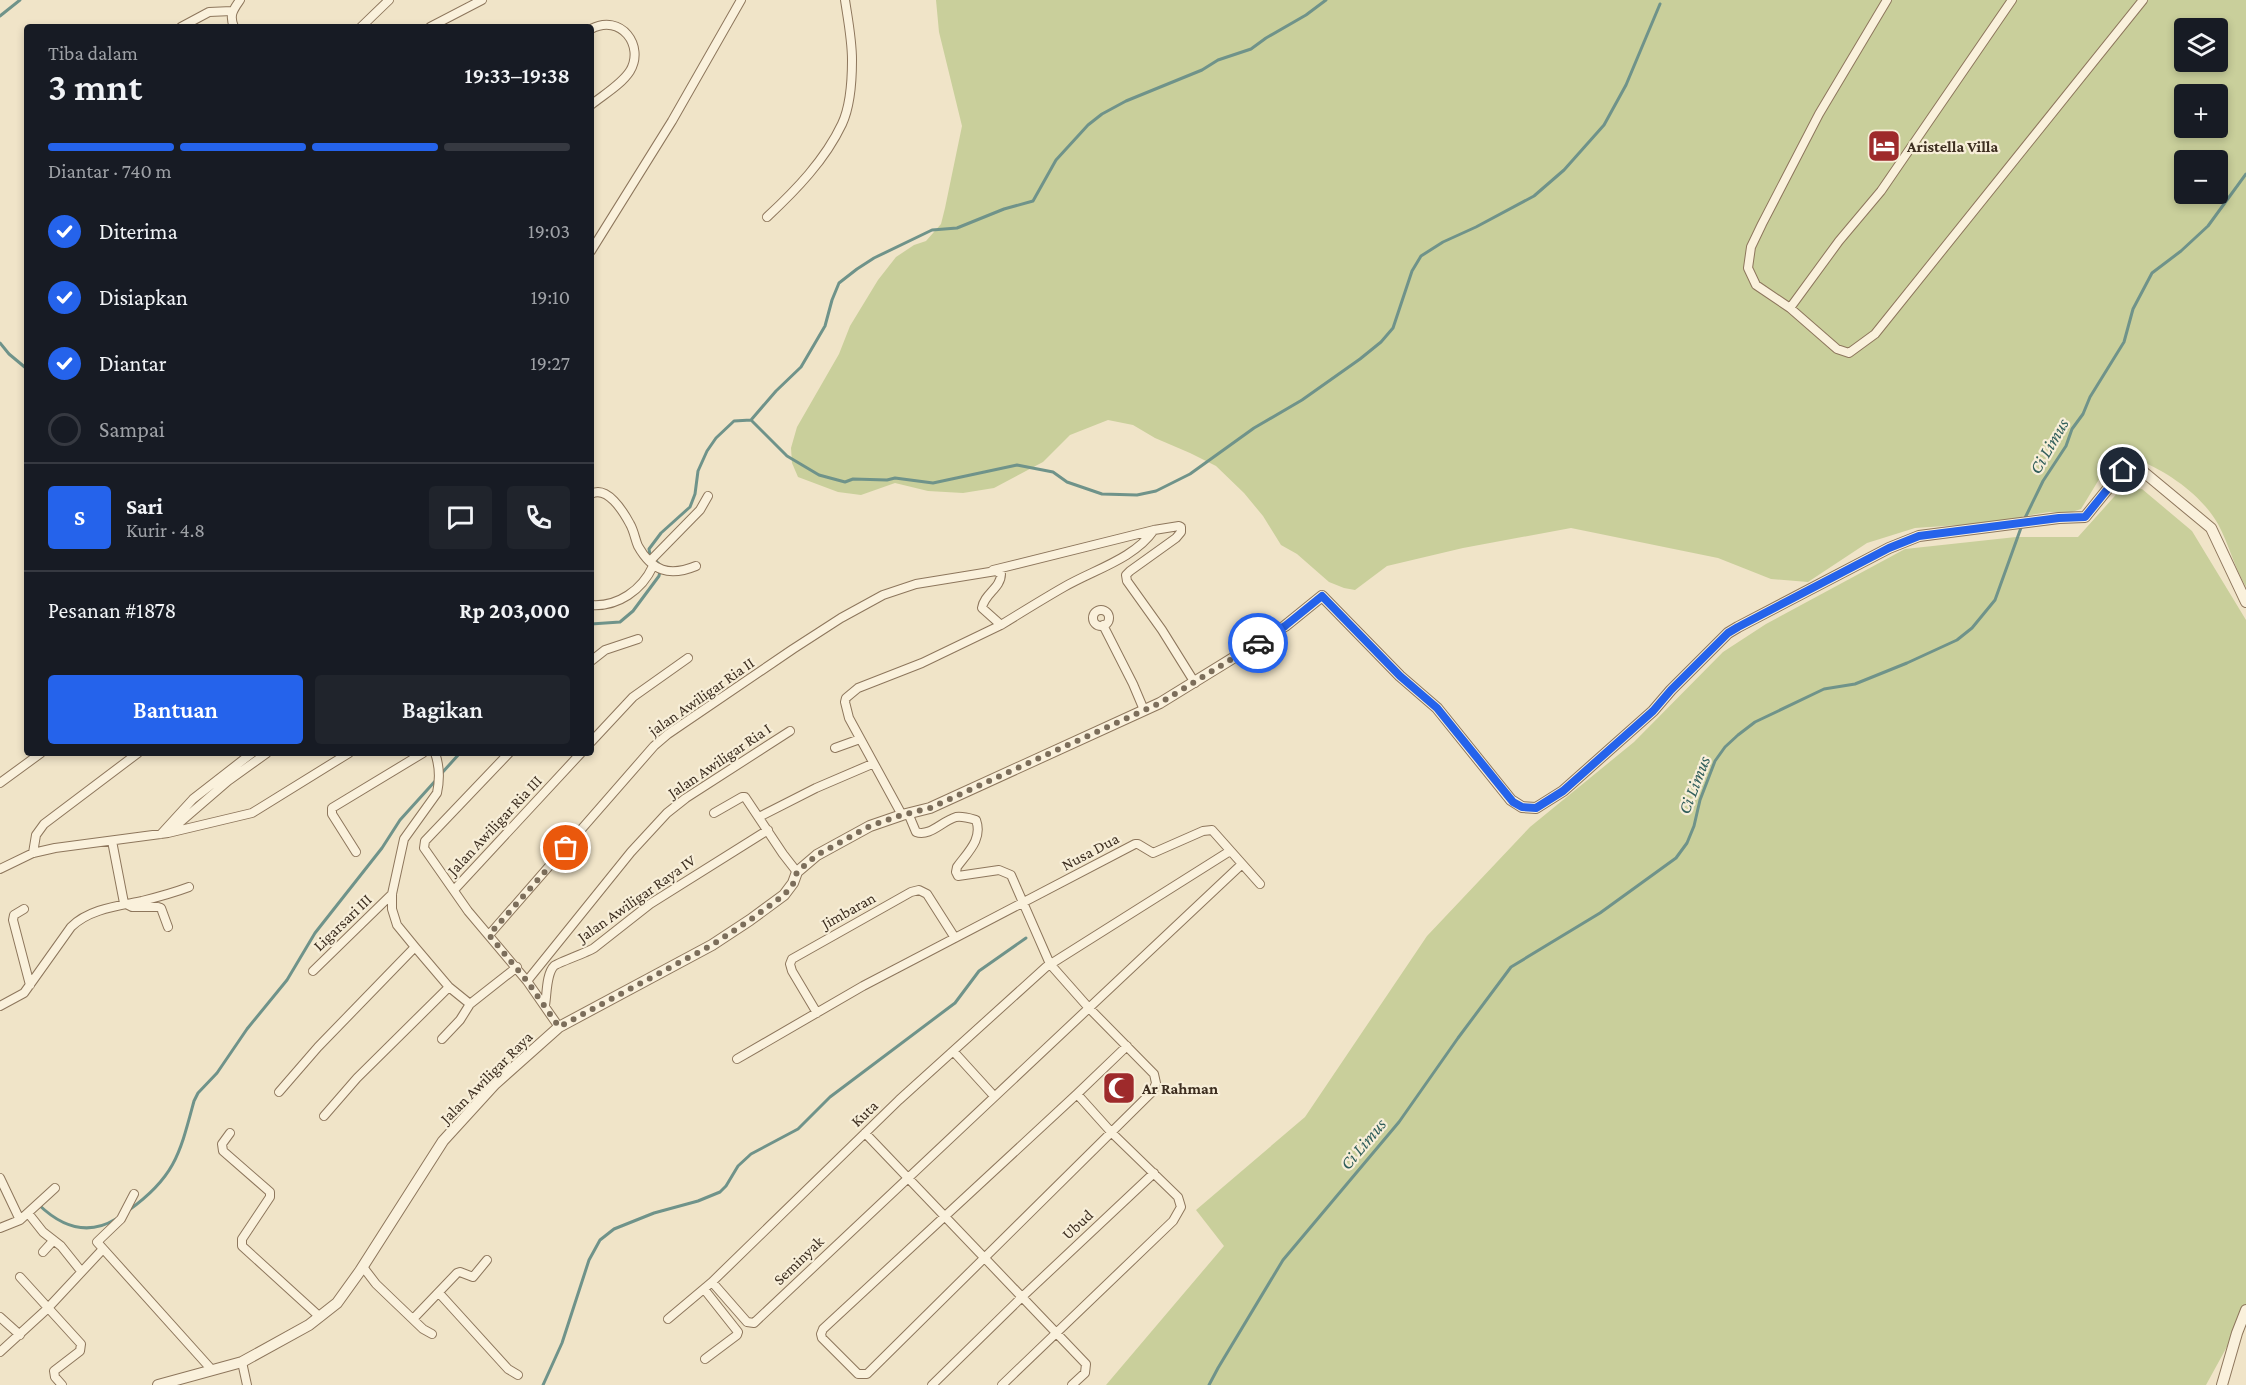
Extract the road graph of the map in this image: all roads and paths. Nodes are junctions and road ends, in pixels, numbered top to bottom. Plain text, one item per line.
1 (240, 0) edge
2 (389, 0) edge
3 (482, 0) edge
4 (741, 0) edge
5 (845, 0) edge
6 (1887, 0) edge
7 (2012, 0) edge
8 (2143, 0) edge
9 (232, 11) junction
10 (187, 24) edge
11 (233, 24) edge
12 (364, 24) edge
13 (436, 24) edge
14 (594, 28) edge
15 (594, 102) edge
16 (767, 217) dead end
17 (594, 246) edge
18 (1790, 308) junction
19 (594, 493) edge
20 (708, 496) dead end
21 (1154, 530) junction
22 (651, 563) junction
23 (696, 566) dead end
24 (993, 570) junction
25 (2246, 602) edge
26 (594, 605) edge
27 (1000, 625) junction
28 (1103, 625) dead end
29 (638, 639) dead end
30 (688, 658) dead end
31 (594, 659) edge
32 (1195, 683) junction
33 (1144, 710) junction
34 (790, 731) dead end
35 (594, 739) edge
36 (860, 739) junction
37 (835, 748) dead end
38 (37, 756) edge
39 (134, 756) edge
40 (248, 756) edge
41 (263, 756) edge
42 (344, 756) edge
43 (418, 756) edge
44 (436, 756) edge
45 (506, 756) edge
46 (578, 756) edge
47 (872, 764) junction
48 (0, 783) edge
49 (714, 813) dead end
50 (905, 814) junction
51 (759, 817) junction
52 (768, 830) junction
53 (164, 834) junction
54 (112, 842) junction
55 (1230, 851) junction
56 (356, 852) dead end
57 (33, 853) junction
58 (1242, 864) junction
59 (0, 869) edge
60 (797, 872) junction
61 (1260, 884) dead end
62 (189, 887) dead end
63 (454, 890) junction
64 (392, 894) junction
65 (124, 903) junction
66 (1024, 904) junction
67 (24, 909) dead end
68 (168, 927) dead end
69 (489, 935) junction
70 (955, 938) junction
71 (415, 947) junction
72 (1050, 964) junction
73 (516, 967) junction
74 (314, 971) dead end
75 (527, 981) junction
76 (30, 986) junction
77 (449, 987) junction
78 (470, 1004) junction
79 (545, 1005) junction
80 (0, 1006) edge
81 (1088, 1007) junction
82 (817, 1013) junction
83 (559, 1027) junction
84 (442, 1039) dead end
85 (1126, 1046) junction
86 (954, 1052) junction
87 (737, 1059) dead end
88 (279, 1092) dead end
89 (1077, 1094) junction
90 (994, 1096) junction
91 (324, 1116) dead end
92 (230, 1133) dead end
93 (865, 1133) junction
94 (1112, 1133) junction
95 (1154, 1173) junction
96 (0, 1178) edge
97 (906, 1178) junction
98 (55, 1188) dead end
99 (134, 1194) dead end
100 (28, 1213) junction
101 (944, 1216) junction
102 (20, 1220) junction
103 (0, 1228) edge
104 (53, 1241) junction
105 (103, 1249) junction
106 (43, 1252) dead end
107 (983, 1258) junction
108 (487, 1260) dead end
109 (363, 1267) junction
110 (81, 1271) junction
111 (20, 1276) dead end
112 (712, 1282) junction
113 (704, 1289) junction
114 (439, 1293) junction
115 (1022, 1297) junction
116 (47, 1309) junction
117 (2246, 1310) edge
118 (0, 1317) edge
119 (320, 1317) junction
120 (413, 1319) junction
121 (668, 1319) dead end
122 (1057, 1333) junction
123 (432, 1334) dead end
124 (20, 1335) junction
125 (0, 1352) edge
126 (705, 1359) dead end
127 (242, 1362) junction
128 (212, 1370) junction
129 (518, 1375) dead end
130 (62, 1385) edge
131 (158, 1385) edge
132 (247, 1385) edge
133 (933, 1385) edge
134 (1002, 1385) edge
135 (1072, 1385) edge
136 (2222, 1385) edge

1 - 9 street
2 - 12 street
3 - 13 street
4 - 17 street
5 - 16 street
6 - 18 street
7 - 18 street
8 - 18 street
9 - 10 street
9 - 11 street
14 - 15 street
19 - 22 street
20 - 22 street
21 - 24 street, jalan Awiligar Ria II
21 - 27 street
21 - 32 street, jalan Awiligar Ria II
22 - 23 street
22 - 26 street
24 - 27 street
24 - 69 street, jalan Awiligar Ria II
25 - 32 street, Jalan Awiligar Raya
27 - 36 street
28 - 33 street
29 - 31 street
30 - 35 street
32 - 33 street, Jalan Awiligar Raya
33 - 50 street, Jalan Awiligar Raya
34 - 75 street, Jalan Awiligar Ria I
36 - 37 street
36 - 47 street
38 - 48 street
39 - 57 street
40 - 53 street
41 - 53 street
42 - 53 street
43 - 56 street
44 - 64 street
45 - 63 street
46 - 63 street, Jalan Awiligar Ria III
47 - 50 street
47 - 51 street
49 - 51 street
50 - 60 street, Jalan Awiligar Raya
50 - 66 street
51 - 52 street
52 - 60 street
52 - 79 street, Jalan Awiligar Raya IV
53 - 54 street
54 - 57 street
54 - 65 street
55 - 58 street, Nusa Dua
55 - 66 street, Nusa Dua
55 - 72 street
57 - 59 street
58 - 61 street, Nusa Dua
58 - 81 street
60 - 83 street, Jalan Awiligar Raya
62 - 65 street
63 - 69 street
64 - 71 street
64 - 74 street, Ligarsari III
65 - 68 street
65 - 76 street
66 - 70 street
66 - 72 street
67 - 76 street
69 - 73 street
70 - 82 street
70 - 82 street, Jimbaran
71 - 77 street
71 - 88 street
72 - 81 street
72 - 86 street, Kuta
73 - 75 street
73 - 78 street
75 - 79 street
76 - 80 street
77 - 78 street
77 - 91 street
78 - 84 street
79 - 83 street
81 - 85 street
81 - 90 street
82 - 87 street
83 - 109 street, Jalan Awiligar Raya
85 - 89 street
85 - 94 street
86 - 90 street
86 - 93 street, Kuta
89 - 94 street
89 - 101 street
90 - 97 street
92 - 119 street
93 - 97 street
93 - 112 street, Kuta
94 - 95 street
94 - 107 street
95 - 115 street, Ubud
95 - 122 street
96 - 102 street
97 - 101 street
97 - 112 street, Seminyak
98 - 100 street
99 - 105 street
100 - 102 street
100 - 104 street
101 - 107 street
101 - 107 street
102 - 103 street
104 - 106 street
104 - 110 street
105 - 110 street
105 - 128 street
107 - 115 street
108 - 114 street
109 - 119 street, Jalan Awiligar Raya
109 - 120 street
110 - 116 street
111 - 116 street
112 - 113 street, Kuta
113 - 121 street, Kuta
113 - 126 street
114 - 120 street
114 - 129 street
115 - 122 street
115 - 133 street
116 - 124 street
116 - 130 street
117 - 136 street
118 - 124 street
119 - 127 street, Jalan Awiligar Raya
120 - 123 street
122 - 134 street
122 - 135 street
124 - 125 street
127 - 128 street, Jalan Awiligar Raya
127 - 132 street
128 - 131 street, Jalan Awiligar Raya

